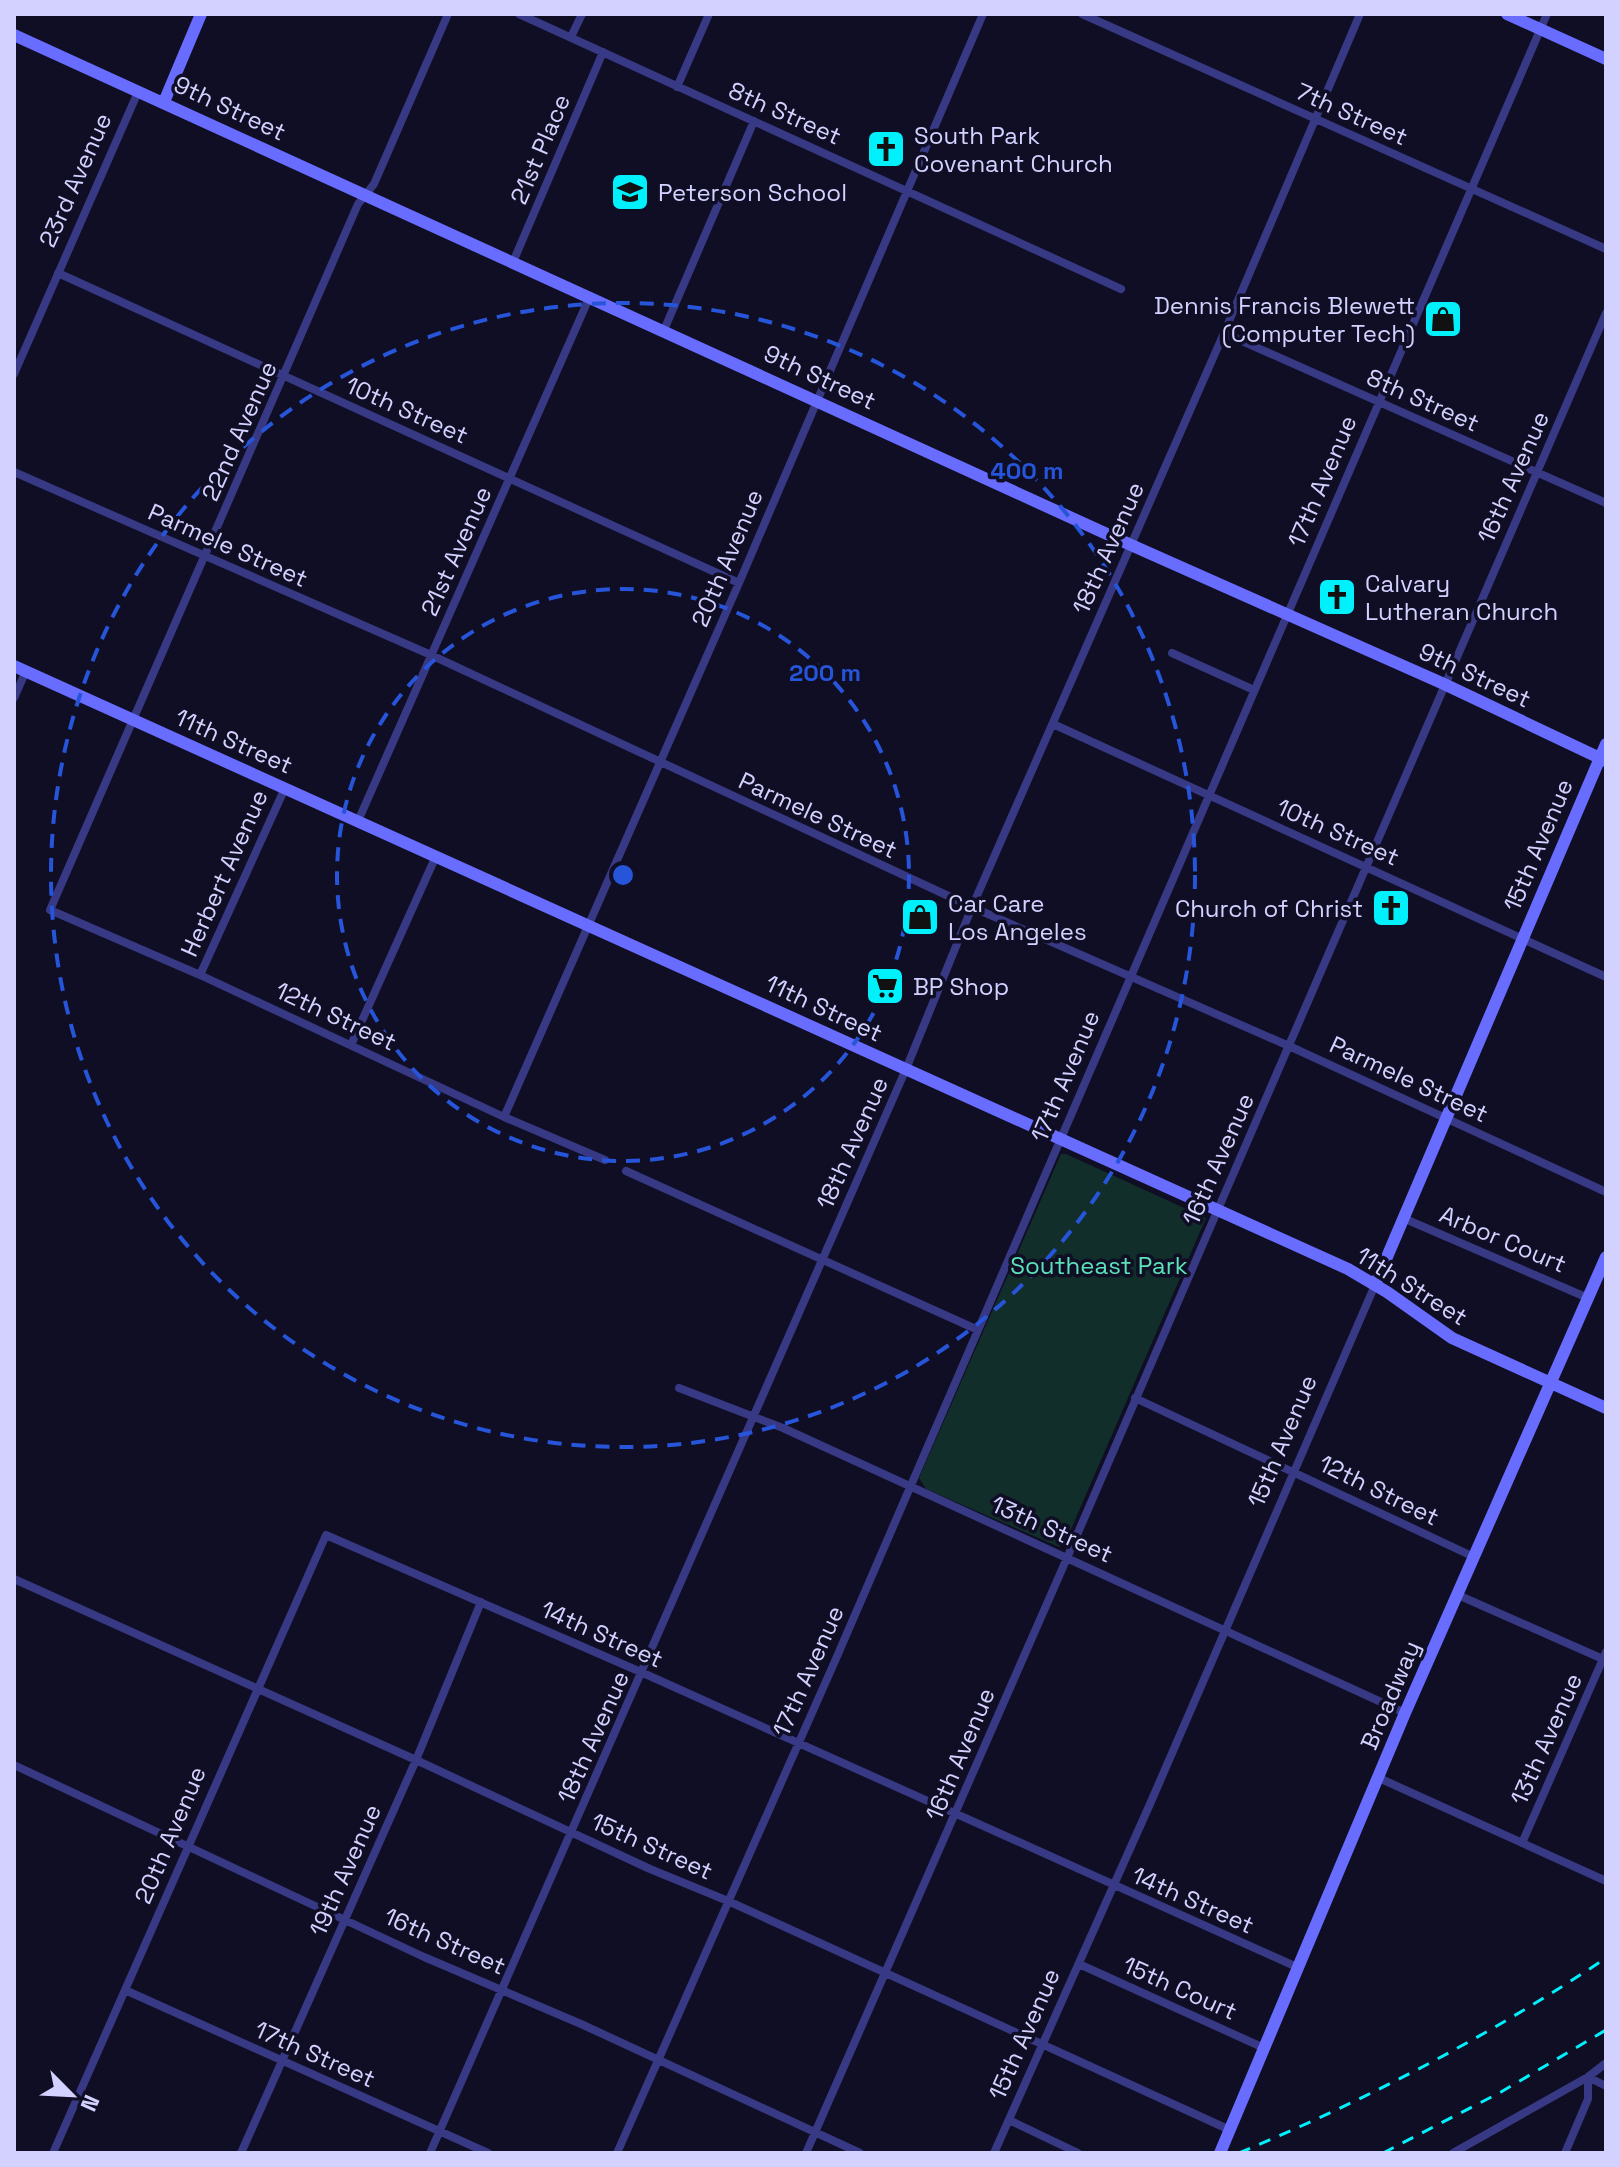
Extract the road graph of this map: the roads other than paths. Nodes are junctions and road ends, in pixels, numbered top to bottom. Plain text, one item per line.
1 (201, 14) edge
2 (448, 14) edge
3 (519, 14) edge
4 (582, 14) edge
5 (709, 14) edge
6 (983, 14) edge
7 (1082, 14) edge
8 (1360, 14) edge
9 (1507, 14) edge
10 (1547, 14) edge
11 (1541, 29) junction
12 (14, 35) edge
13 (571, 37) junction
14 (603, 52) junction
15 (1606, 59) edge
16 (677, 87) junction
17 (138, 92) junction
18 (164, 102) junction
19 (1315, 119) junction
20 (754, 121) junction
21 (1471, 189) junction
22 (907, 191) junction
23 (366, 195) junction
24 (1606, 249) edge
25 (513, 262) junction
26 (58, 273) junction
27 (1121, 289) dead end
28 (590, 296) junction
29 (1606, 313) edge
30 (664, 330) junction
31 (1224, 333) junction
32 (14, 374) edge
33 (285, 377) junction
34 (816, 399) junction
35 (1378, 402) junction
36 (14, 472) edge
37 (1537, 472) junction
38 (510, 478) junction
39 (1606, 503) edge
40 (1131, 545) junction
41 (205, 557) junction
42 (739, 583) junction
43 (1286, 615) junction
44 (1172, 653) dead end
45 (431, 655) junction
46 (20, 668) edge
47 (1444, 684) junction
48 (1254, 690) junction
49 (14, 698) edge
50 (135, 720) junction
51 (1053, 724) junction
52 (1606, 744) edge
53 (1603, 759) edge
54 (659, 763) junction
55 (285, 788) junction
56 (1208, 795) junction
57 (358, 821) junction
58 (436, 856) junction
59 (1367, 866) junction
60 (972, 907) junction
61 (50, 910) joint
62 (590, 926) junction
63 (1523, 938) junction
64 (200, 975) junction
65 (1129, 976) junction
66 (1606, 977) edge
67 (351, 1045) junction
68 (1289, 1046) junction
69 (906, 1069) junction
70 (504, 1117) junction
71 (1445, 1118) junction
72 (1060, 1139) junction
73 (605, 1160) dead end
74 (626, 1171) dead end
75 (1606, 1192) edge
76 (1217, 1210) junction
77 (1403, 1218) junction
78 (1606, 1257) edge
79 (823, 1259) junction
80 (1375, 1285) junction
81 (1588, 1298) junction
82 (978, 1330) junction
83 (1551, 1384) junction
84 (679, 1388) dead end
85 (1135, 1398) junction
86 (1606, 1408) edge
87 (754, 1416) junction
88 (1293, 1471) junction
89 (910, 1487) junction
90 (326, 1535) joint
91 (1474, 1557) junction
92 (1067, 1558) junction
93 (14, 1579) edge
94 (1458, 1595) junction
95 (481, 1602) junction
96 (1225, 1629) junction
97 (1605, 1657) edge
98 (643, 1673) junction
99 (256, 1688) junction
100 (1405, 1713) junction
101 (798, 1743) junction
102 (416, 1760) junction
103 (14, 1765) edge
104 (1379, 1778) junction
105 (955, 1814) junction
106 (572, 1833) junction
107 (1522, 1843) junction
108 (187, 1846) junction
109 (1606, 1881) edge
110 (1113, 1886) junction
111 (728, 1901) junction
112 (345, 1918) junction
113 (1079, 1964) junction
114 (1299, 1968) junction
115 (886, 1973) junction
116 (503, 1989) junction
117 (125, 1990) junction
118 (1044, 2044) junction
119 (1264, 2048) junction
120 (282, 2060) junction
121 (657, 2060) junction
122 (1606, 2063) edge
123 (1588, 2077) junction
124 (1606, 2086) edge
125 (1009, 2120) junction
126 (1230, 2130) junction
127 (440, 2132) junction
128 (815, 2133) junction
129 (53, 2153) edge
130 (241, 2153) edge
131 (430, 2153) edge
132 (488, 2153) edge
133 (617, 2153) edge
134 (806, 2153) edge
135 (860, 2153) edge
136 (994, 2153) edge
137 (1078, 2153) edge
138 (1220, 2153) edge
139 (1453, 2153) edge
140 (1565, 2153) edge

1 - 18 main road
2 - 23 street, 22nd Avenue
3 - 13 street, 8th Street
4 - 13 street
5 - 16 street
6 - 22 street, 20th Avenue
7 - 19 street, 7th Street
8 - 19 street, 18th Avenue
9 - 11 main road
10 - 11 street, 17th Avenue
11 - 15 main road
11 - 21 street, 17th Avenue
12 - 17 main road, 9th Street
13 - 14 street, 8th Street
14 - 16 street, 8th Street
14 - 25 street, 21st Place
16 - 20 street, 8th Street
17 - 18 main road, 9th Street
17 - 26 street, 23rd Avenue
18 - 23 main road, 9th Street
19 - 21 street, 7th Street
19 - 31 street, 18th Avenue
20 - 22 street, 8th Street
20 - 30 street
21 - 24 street, 7th Street
21 - 35 street, 17th Avenue
22 - 27 street, 8th Street
22 - 34 street, 20th Avenue
23 - 25 main road, 9th Street
23 - 33 street, 22nd Avenue
25 - 28 main road, 9th Street
26 - 32 street, 23rd Avenue
26 - 33 street, 10th Street
28 - 30 main road, 9th Street
28 - 38 street, 21st Avenue
29 - 37 street, 16th Avenue
30 - 34 main road, 9th Street
31 - 35 street, 8th Street
31 - 40 street, 18th Avenue
33 - 38 street, 10th Street
33 - 41 street, 22nd Avenue
34 - 40 main road, 9th Street
34 - 42 street, 20th Avenue
35 - 37 street, 8th Street
35 - 43 street, 17th Avenue
36 - 41 street, Parmele Street
37 - 39 street, 8th Street
37 - 47 street, 16th Avenue
38 - 42 street, 10th Street
38 - 45 street, 21st Avenue
40 - 43 main road, 9th Street
40 - 51 street, 18th Avenue
41 - 45 street, Parmele Street
41 - 50 street, 22nd Avenue
42 - 54 street, 20th Avenue
43 - 47 main road, 9th Street
43 - 48 street, 17th Avenue
44 - 48 street
45 - 54 street, Parmele Street
45 - 57 street, 21st Avenue
46 - 49 street
46 - 50 main road, 11th Street
47 - 53 main road, 9th Street
47 - 59 street, 16th Avenue
48 - 56 street, 17th Avenue
50 - 55 main road, 11th Street
50 - 61 street, 22nd Avenue
51 - 56 street, 10th Street
51 - 60 street, 18th Avenue
52 - 53 main road, 15th Avenue
53 - 63 main road, 15th Avenue
54 - 60 street, Parmele Street
54 - 62 street, 20th Avenue
55 - 57 main road, 11th Street
55 - 64 street, Herbert Avenue
56 - 59 street, 10th Street
56 - 65 street, 17th Avenue
57 - 58 main road, 11th Street
58 - 62 main road, 11th Street
58 - 67 street
59 - 63 street, 10th Street
59 - 68 street, 16th Avenue
60 - 65 street, Parmele Street
60 - 69 street, 18th Avenue
61 - 64 street, 12th Street
62 - 69 main road, 11th Street
62 - 70 street, 20th Avenue
63 - 66 street, 10th Street
63 - 71 main road, 15th Avenue
64 - 67 street, 12th Street
65 - 68 street, Parmele Street
65 - 72 street, 17th Avenue
67 - 70 street, 12th Street
68 - 71 street, Parmele Street
68 - 76 street, 16th Avenue
69 - 72 main road, 11th Street
69 - 79 street, 18th Avenue
70 - 73 street, 12th Street
71 - 75 street, Parmele Street
71 - 77 main road, 15th Avenue
72 - 76 main road, 11th Street
72 - 82 street, 17th Avenue
74 - 79 street
76 - 80 main road, 11th Street
76 - 85 street, 16th Avenue
77 - 80 main road, 15th Avenue
77 - 81 street, Arbor Court
78 - 81 main road, Broadway
79 - 82 street
79 - 87 street, 18th Avenue
80 - 83 main road, 11th Street
80 - 88 street, 15th Avenue
81 - 83 main road, Broadway
82 - 89 street, 17th Avenue
83 - 86 main road, 11th Street
83 - 91 main road, Broadway
84 - 87 street, 13th Street
85 - 88 street, 12th Street
85 - 92 street, 16th Avenue
87 - 89 street, 13th Street
87 - 98 street, 18th Avenue
88 - 91 street, 12th Street
88 - 96 street, 15th Avenue
89 - 92 street, 13th Street
89 - 101 street, 17th Avenue
90 - 95 street, 14th Street
90 - 99 street, 20th Avenue
91 - 94 main road, Broadway
92 - 96 street, 13th Street
92 - 105 street, 16th Avenue
93 - 99 street, 15th Street
94 - 97 street
94 - 100 main road, Broadway
95 - 98 street, 14th Street
95 - 102 street, 19th Avenue
96 - 100 street, 13th Street
96 - 110 street, 15th Avenue
97 - 107 street, 13th Avenue
98 - 101 street, 14th Street
98 - 106 street, 18th Avenue
99 - 102 street, 15th Street
99 - 108 street, 20th Avenue
100 - 104 main road, Broadway
101 - 105 street, 14th Street
101 - 111 street, 17th Avenue
102 - 106 street, 15th Street
102 - 112 street, 19th Avenue
103 - 108 street, 16th Street
104 - 107 street
104 - 114 main road, Broadway
105 - 110 street, 14th Street
105 - 115 street, 16th Avenue
106 - 111 street, 15th Street
106 - 116 street, 18th Avenue
107 - 109 street
108 - 112 street, 16th Street
108 - 117 street, 20th Avenue
110 - 113 street, 15th Avenue
110 - 114 street, 14th Street
111 - 115 street, 15th Street
111 - 121 street, 17th Avenue
112 - 116 street, 16th Street
112 - 120 street, 19th Avenue
113 - 118 street, 15th Avenue
113 - 119 street, 15th Court
114 - 119 main road, Broadway
115 - 118 street, 15th Street
115 - 128 street, 16th Avenue
116 - 121 street, 16th Street
116 - 127 street, 18th Avenue
117 - 120 street, 17th Street
117 - 129 street, 20th Avenue
118 - 125 street, 15th Avenue
118 - 126 street, 15th Street
119 - 126 main road, Broadway
120 - 127 street, 17th Street
120 - 130 street, 19th Avenue
121 - 128 street, 16th Street
121 - 133 street, 17th Avenue
122 - 123 street
123 - 124 street
123 - 139 street
123 - 140 street
125 - 136 street, 15th Avenue
125 - 137 street
126 - 138 main road, Broadway
127 - 131 street, 18th Avenue
127 - 132 street, 17th Street
128 - 134 street, 16th Avenue
128 - 135 street, 16th Street

